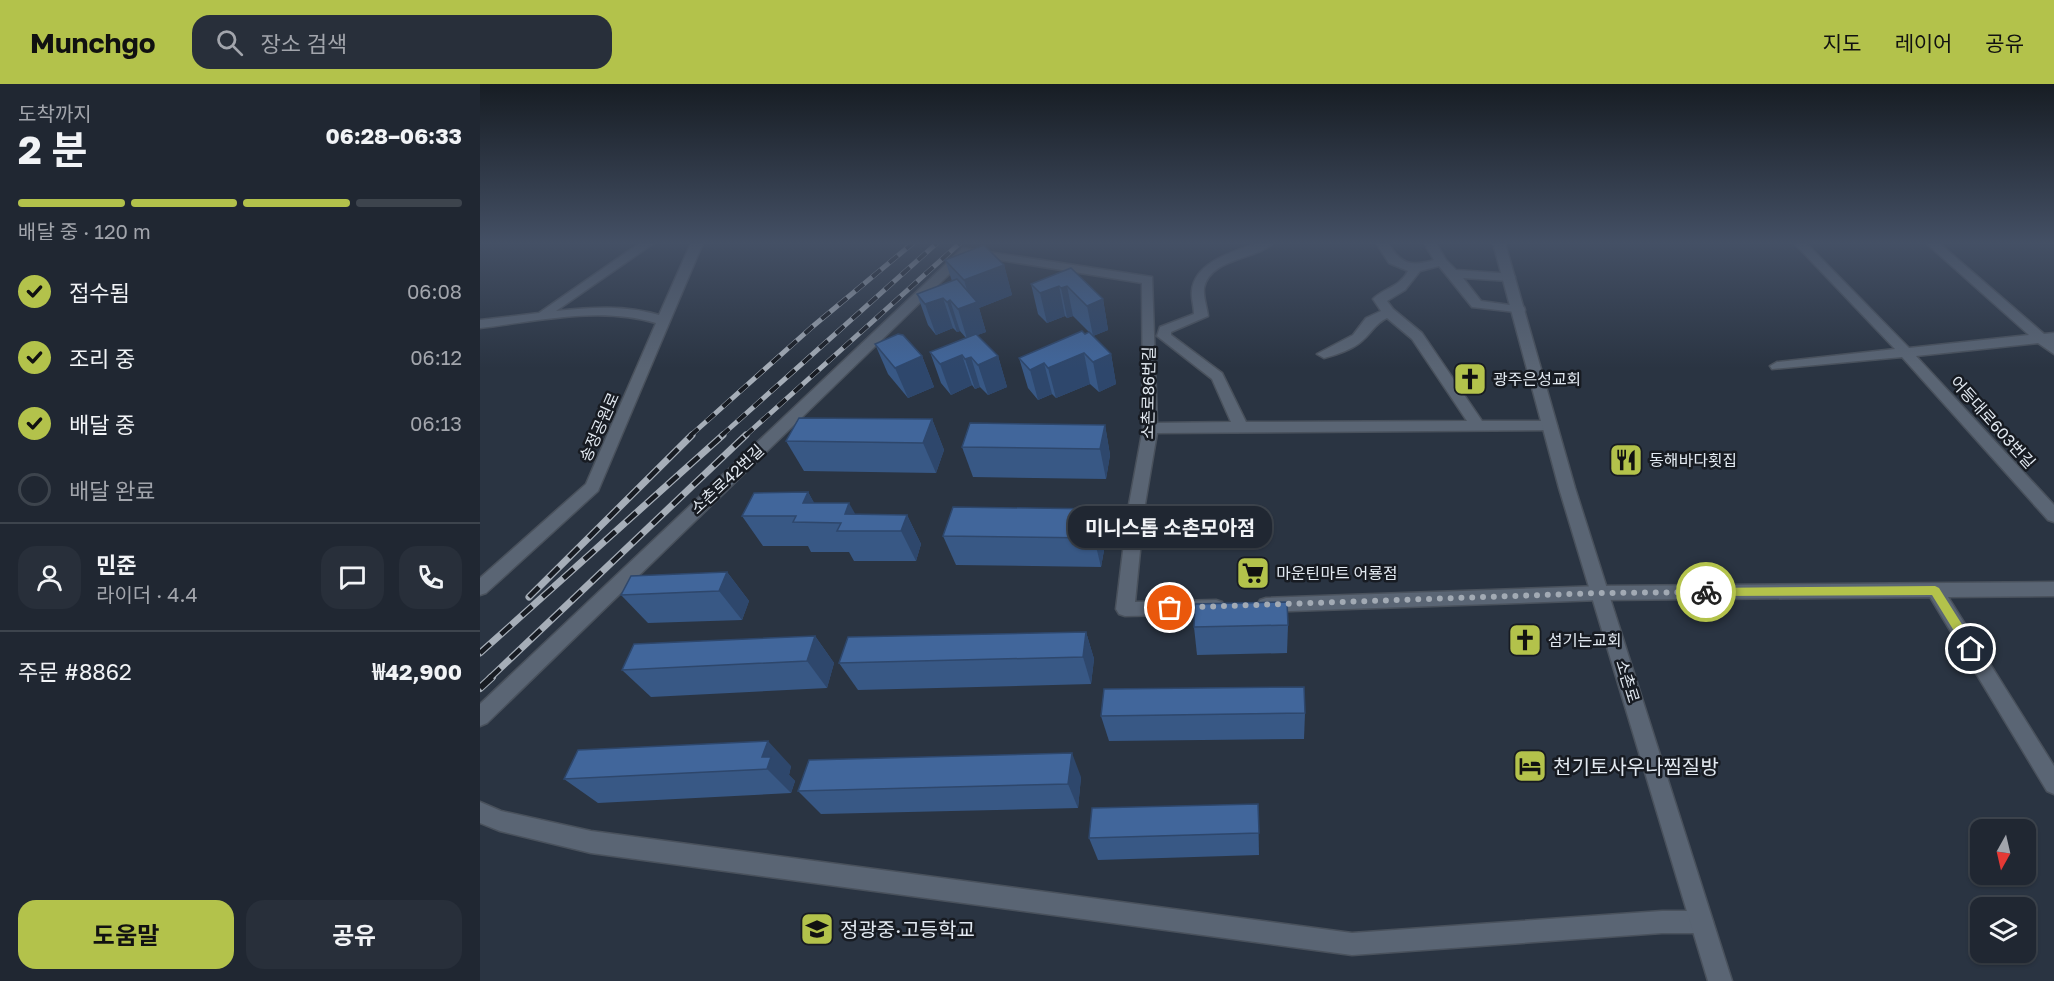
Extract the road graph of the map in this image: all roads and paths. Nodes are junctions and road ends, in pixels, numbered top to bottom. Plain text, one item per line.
1 (586, 285) edge
2 (680, 285) edge
3 (931, 285) edge
4 (1148, 285) edge
5 (1199, 285) edge
6 (1404, 285) edge
7 (1462, 285) edge
8 (1512, 285) edge
9 (1840, 285) edge
10 (1983, 285) edge
11 (1520, 310) junction
12 (1388, 312) junction
13 (542, 315) junction
14 (665, 321) junction
15 (480, 324) edge
16 (2047, 337) edge
17 (2054, 350) edge
18 (1905, 352) junction
19 (1324, 354) dead end
20 (1777, 366) dead end
21 (1477, 425) junction
22 (1550, 426) junction
23 (1241, 428) junction
24 (1150, 429) junction
25 (2054, 516) edge
26 (480, 588) edge
27 (2054, 589) edge
28 (1935, 591) junction
29 (1601, 593) junction
30 (1253, 605) edge
31 (1230, 606) edge
32 (480, 717) edge
33 (2054, 784) edge
34 (480, 812) edge
35 (1702, 922) junction
36 (1720, 981) edge

1 - 13 street
2 - 14 street, 송정공원로
3 - 32 street, 소촌로42번길
4 - 24 street, 소촌로86번길
5 - 23 street
6 - 12 street
7 - 11 street
8 - 11 street, 소촌로
9 - 18 street, 어등대로603번길
10 - 16 street
11 - 22 street, 소촌로
12 - 19 street
12 - 21 street
13 - 14 street
13 - 15 street
14 - 26 street, 송정공원로
16 - 17 street
16 - 18 street
18 - 20 street
18 - 25 street, 어등대로603번길
21 - 22 street
21 - 23 street
22 - 29 street, 소촌로
23 - 24 street
24 - 31 street, 소촌로86번길
27 - 28 street
28 - 29 street
28 - 33 street
29 - 30 street
29 - 35 street, 소촌로
34 - 35 street
35 - 36 street, 소촌로

